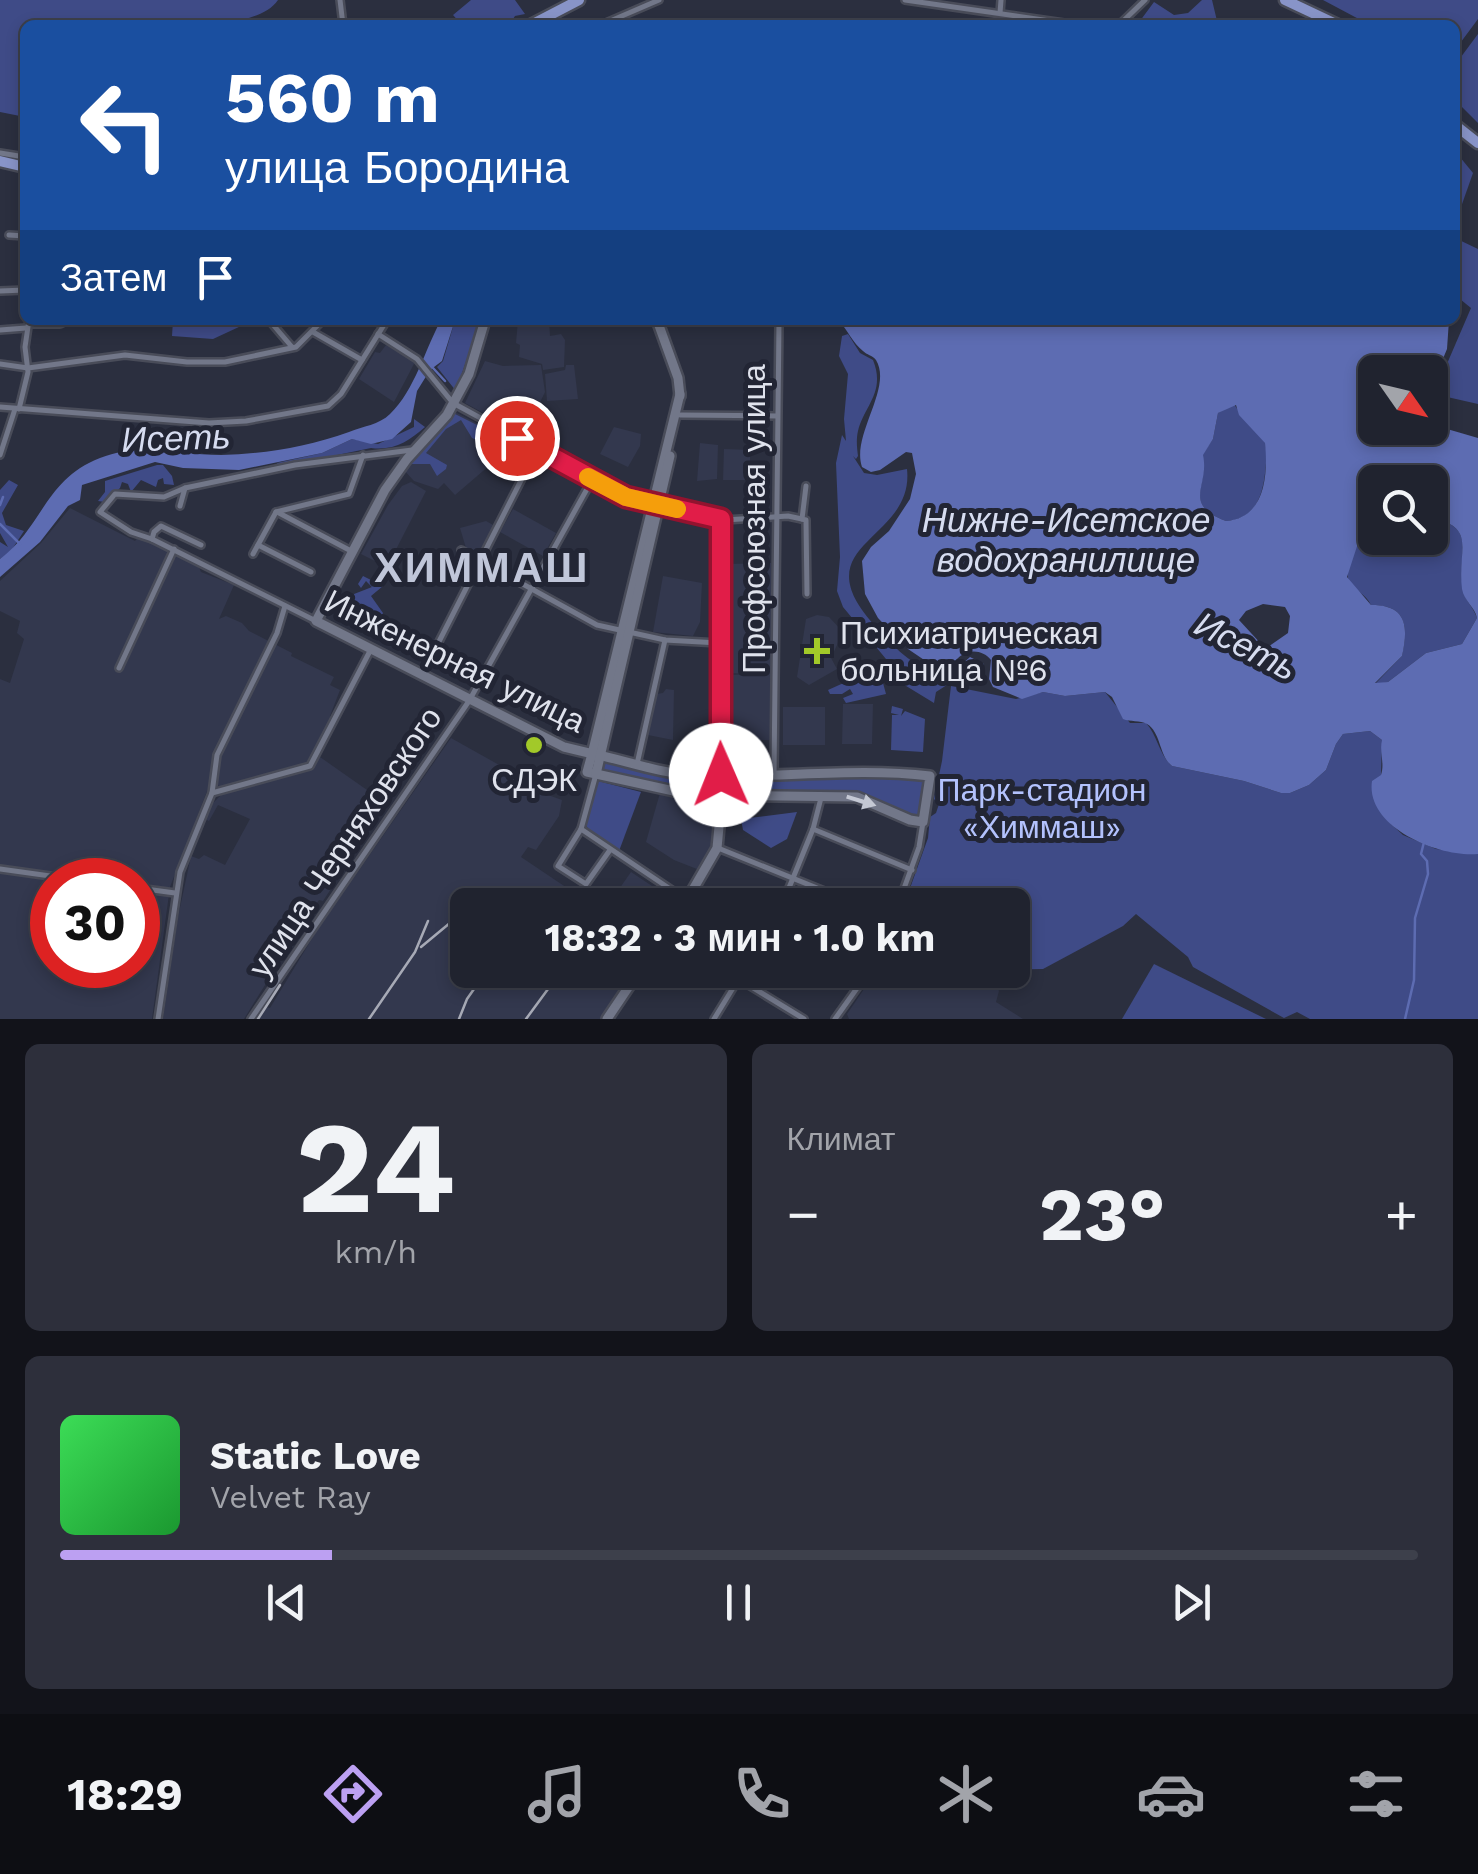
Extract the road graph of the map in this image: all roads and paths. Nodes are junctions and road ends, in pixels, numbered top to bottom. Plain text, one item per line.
1 (579, 0) edge
2 (658, 0) edge
3 (905, 0) edge
4 (1001, 0) edge
5 (1146, 0) edge
6 (1284, 0) edge
7 (1000, 13) junction
8 (542, 20) edge
9 (612, 20) edge
10 (1046, 20) edge
11 (1124, 20) edge
12 (1327, 20) edge
13 (10, 235) dead end
14 (20, 236) edge
15 (28, 325) edge
16 (273, 325) edge
17 (319, 325) edge
18 (384, 325) edge
19 (484, 325) edge
20 (659, 325) edge
21 (779, 325) edge
22 (313, 332) junction
23 (378, 334) junction
24 (292, 348) junction
25 (362, 360) junction
26 (0, 364) edge
27 (28, 368) junction
28 (680, 394) junction
29 (453, 404) junction
30 (0, 407) edge
31 (17, 409) junction
32 (680, 415) junction
33 (777, 416) junction
34 (415, 449) junction
35 (537, 449) junction
36 (363, 454) junction
37 (1, 455) edge
38 (592, 480) junction
39 (806, 486) dead end
40 (185, 488) junction
41 (655, 504) junction
42 (180, 506) dead end
43 (276, 512) junction
44 (774, 518) junction
45 (721, 519) junction
46 (802, 519) junction
47 (152, 539) junction
48 (201, 545) dead end
49 (258, 545) junction
50 (174, 549) junction
51 (461, 550) dead end
52 (352, 552) junction
53 (253, 554) dead end
54 (480, 560) junction
55 (311, 572) dead end
56 (532, 589) junction
57 (807, 594) dead end
58 (285, 606) junction
59 (316, 621) junction
60 (626, 630) junction
61 (666, 640) junction
62 (719, 644) junction
63 (371, 648) junction
64 (119, 668) dead end
65 (423, 674) junction
66 (471, 698) junction
67 (596, 755) junction
68 (637, 764) junction
69 (591, 773) junction
70 (726, 775) junction
71 (709, 776) junction
72 (774, 776) junction
73 (212, 793) junction
74 (726, 794) junction
75 (710, 795) junction
76 (822, 795) junction
77 (924, 822) junction
78 (582, 829) junction
79 (812, 829) junction
80 (717, 848) junction
81 (610, 850) junction
82 (0, 869) edge
83 (912, 870) junction
84 (30, 873) edge
85 (792, 879) junction
86 (665, 888) edge
87 (696, 888) edge
88 (789, 888) edge
89 (815, 888) edge
90 (905, 888) edge
91 (160, 891) edge
92 (175, 893) junction
93 (628, 988) edge
94 (732, 988) edge
95 (754, 988) edge
96 (858, 988) edge
97 (839, 1017) edge
98 (158, 1019) edge
99 (251, 1019) edge
100 (607, 1019) edge
101 (714, 1019) edge
102 (804, 1019) edge

1 - 8 main road
2 - 9 street
3 - 7 street
4 - 7 street
5 - 11 street
6 - 12 main road
7 - 10 street
13 - 14 street
15 - 27 street
16 - 24 street
17 - 22 street
18 - 23 street
19 - 29 street
20 - 28 street
21 - 33 street, Профсоюзная улица
22 - 24 street
22 - 25 street
23 - 25 street
23 - 29 street
24 - 27 street
25 - 31 street
26 - 27 street
27 - 31 street
28 - 32 street
28 - 41 street
29 - 34 street
29 - 35 street
30 - 31 street
31 - 37 street
32 - 33 street
32 - 41 street
33 - 44 street, Профсоюзная улица
34 - 36 street
34 - 52 street
35 - 38 street
35 - 54 street
36 - 40 street
36 - 43 street
38 - 41 street
38 - 56 street, улица Черняховского
39 - 46 street
40 - 42 street
40 - 47 street, Инженерная улица
41 - 45 street
41 - 60 street
43 - 49 street
43 - 52 street
44 - 45 street
44 - 46 street
44 - 72 street, Профсоюзная улица
45 - 62 street
46 - 57 street
47 - 48 street
47 - 50 street, Инженерная улица
49 - 53 street
49 - 55 street
50 - 58 street, Инженерная улица
50 - 64 street
51 - 54 street
52 - 59 street
54 - 56 street
54 - 65 street
56 - 60 street
56 - 66 street, улица Черняховского
58 - 59 street, Инженерная улица
58 - 73 street
59 - 63 street, Инженерная улица
60 - 61 street
60 - 67 street
61 - 62 street
61 - 68 street
62 - 70 street
63 - 65 street, Инженерная улица
63 - 73 street
65 - 66 street, Инженерная улица
66 - 67 street, Инженерная улица
66 - 99 street, улица Черняховского
67 - 68 street, Инженерная улица
67 - 69 street
68 - 71 street, Инженерная улица
69 - 75 street, Инженерная улица
69 - 78 street
70 - 71 street, Инженерная улица
70 - 72 street, Инженерная улица
70 - 74 street
71 - 75 street
72 - 77 street, Инженерная улица
73 - 92 street
74 - 75 street, Инженерная улица
74 - 76 street, Инженерная улица
74 - 80 street
76 -> 77 street, Инженерная улица
76 - 79 street
77 - 83 street
78 - 81 street
78 - 81 street
79 - 83 street
79 - 85 street
80 - 85 street
80 - 87 street
81 - 86 street
82 - 84 street
83 - 90 street
85 - 88 street
85 - 89 street
91 - 92 street
92 - 98 street
93 - 100 street
94 - 101 street
95 - 102 street
96 - 97 street

